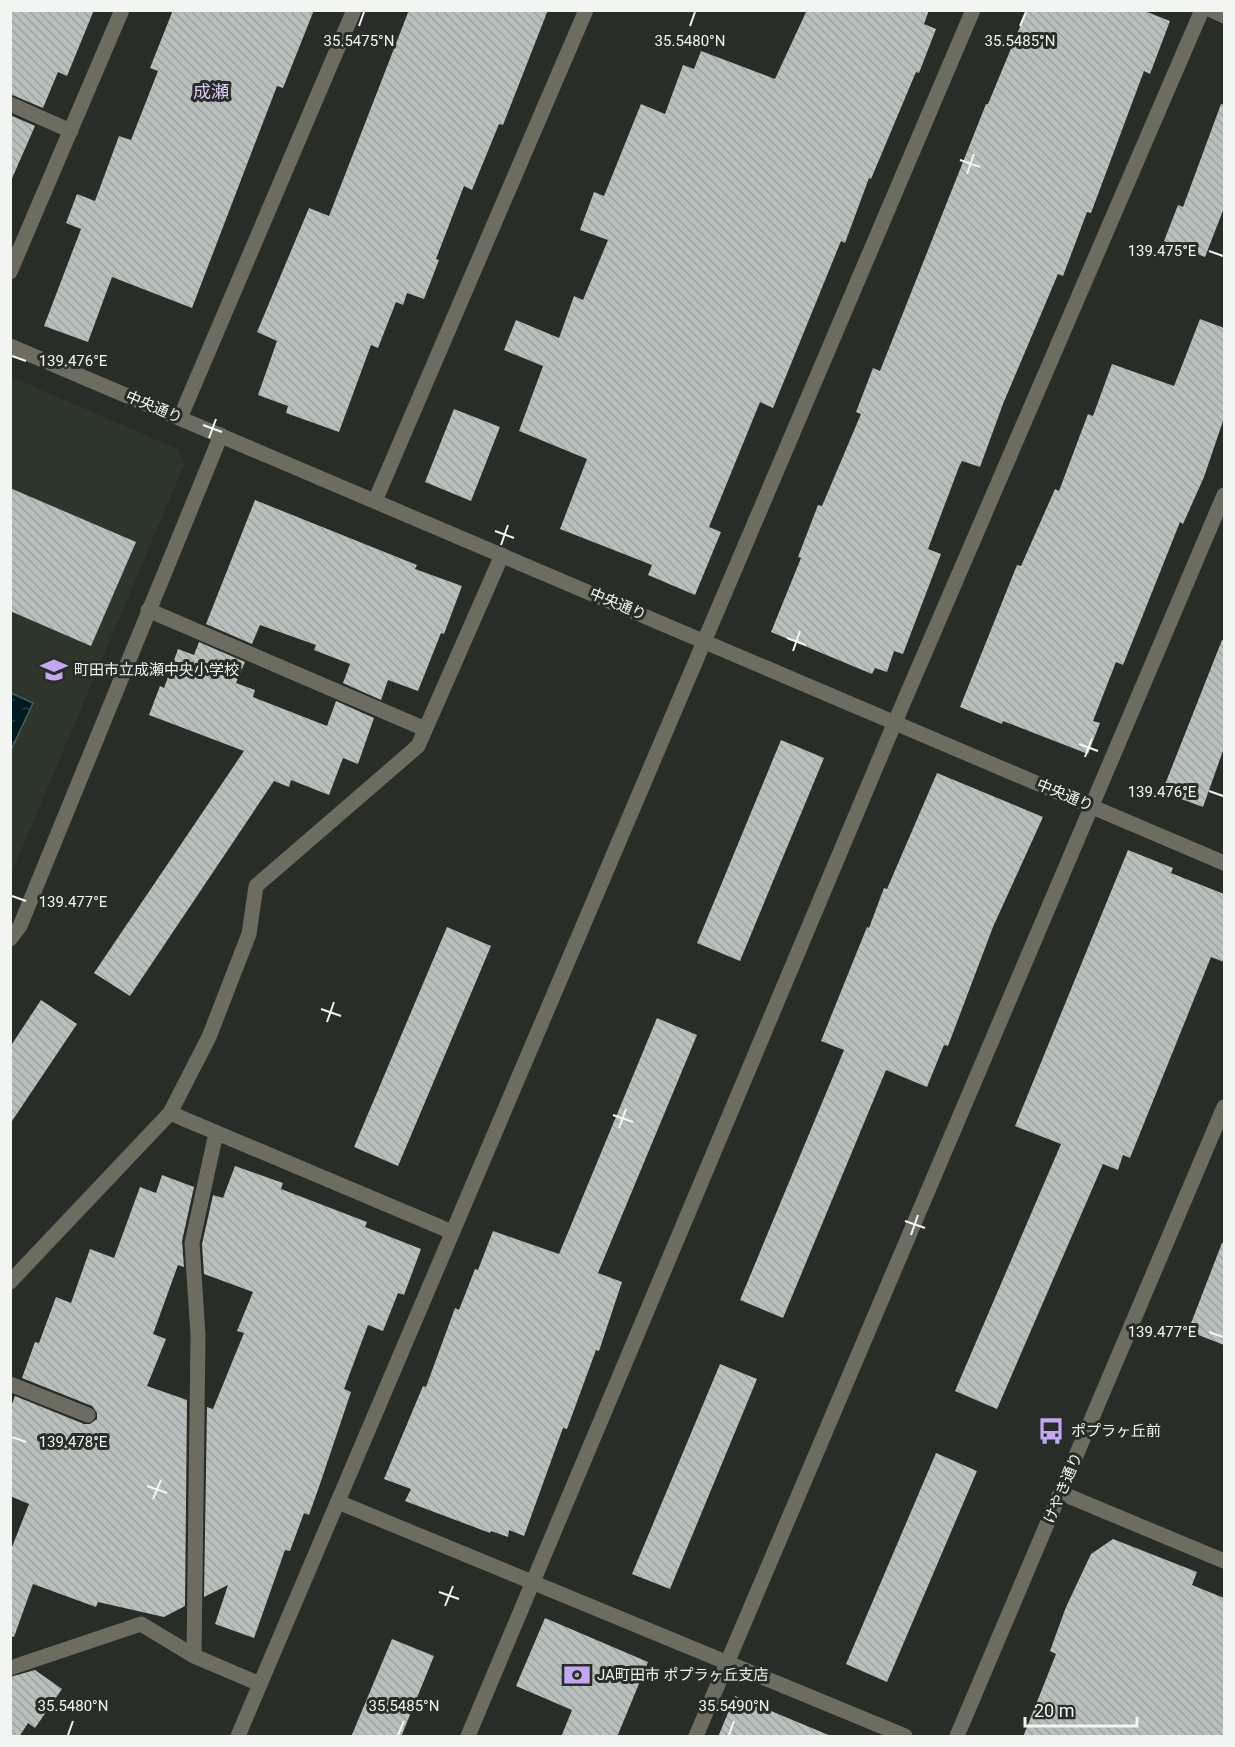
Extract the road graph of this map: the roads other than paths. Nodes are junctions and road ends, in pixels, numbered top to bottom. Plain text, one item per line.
1 (122, 10) edge
2 (354, 10) edge
3 (586, 10) edge
4 (973, 10) edge
5 (1202, 10) edge
6 (1211, 10) edge
7 (1224, 16) edge
8 (10, 104) edge
9 (72, 131) junction
10 (10, 272) edge
11 (10, 346) edge
12 (180, 418) junction
13 (221, 435) junction
14 (1224, 495) edge
15 (375, 501) junction
16 (502, 555) junction
17 (148, 610) junction
18 (703, 641) junction
19 (895, 722) junction
20 (425, 729) junction
21 (1092, 806) junction
22 (1224, 862) edge
23 (10, 939) edge
24 (1224, 1107) edge
25 (170, 1113) junction
26 (216, 1133) junction
27 (452, 1232) junction
28 (10, 1282) edge
29 (10, 1384) edge
30 (88, 1415) dead end
31 (1061, 1492) junction
32 (338, 1502) junction
33 (1224, 1561) edge
34 (534, 1584) junction
35 (194, 1656) junction
36 (727, 1665) junction
37 (10, 1668) edge
38 (260, 1684) junction
39 (238, 1737) edge
40 (468, 1737) edge
41 (696, 1737) edge
42 (905, 1737) edge
43 (957, 1737) edge

1 - 9 street
2 - 12 street
3 - 15 street
4 - 18 street
5 - 19 street
6 - 7 street
8 - 9 street
9 - 10 street
11 - 12 street, 中央通り
12 - 13 street, 中央通り
13 - 15 street, 中央通り
13 - 17 street
14 - 21 street
15 - 16 street, 中央通り
16 - 18 street, 中央通り
16 - 20 street
17 - 20 street
17 - 23 street
18 - 19 street, 中央通り
18 - 27 street
19 - 21 street, 中央通り
19 - 34 street
20 - 25 street
21 - 22 street, 中央通り
21 - 36 street
24 - 31 street, けやき通り
25 - 26 street
25 - 28 street
26 - 27 street
26 - 35 street
27 - 32 street
29 - 30 street
31 - 33 street
31 - 43 street, けやき通り
32 - 34 street
32 - 38 street
34 - 36 street
34 - 40 street
35 - 37 street
35 - 38 street
36 - 41 street
36 - 42 street
38 - 39 street

